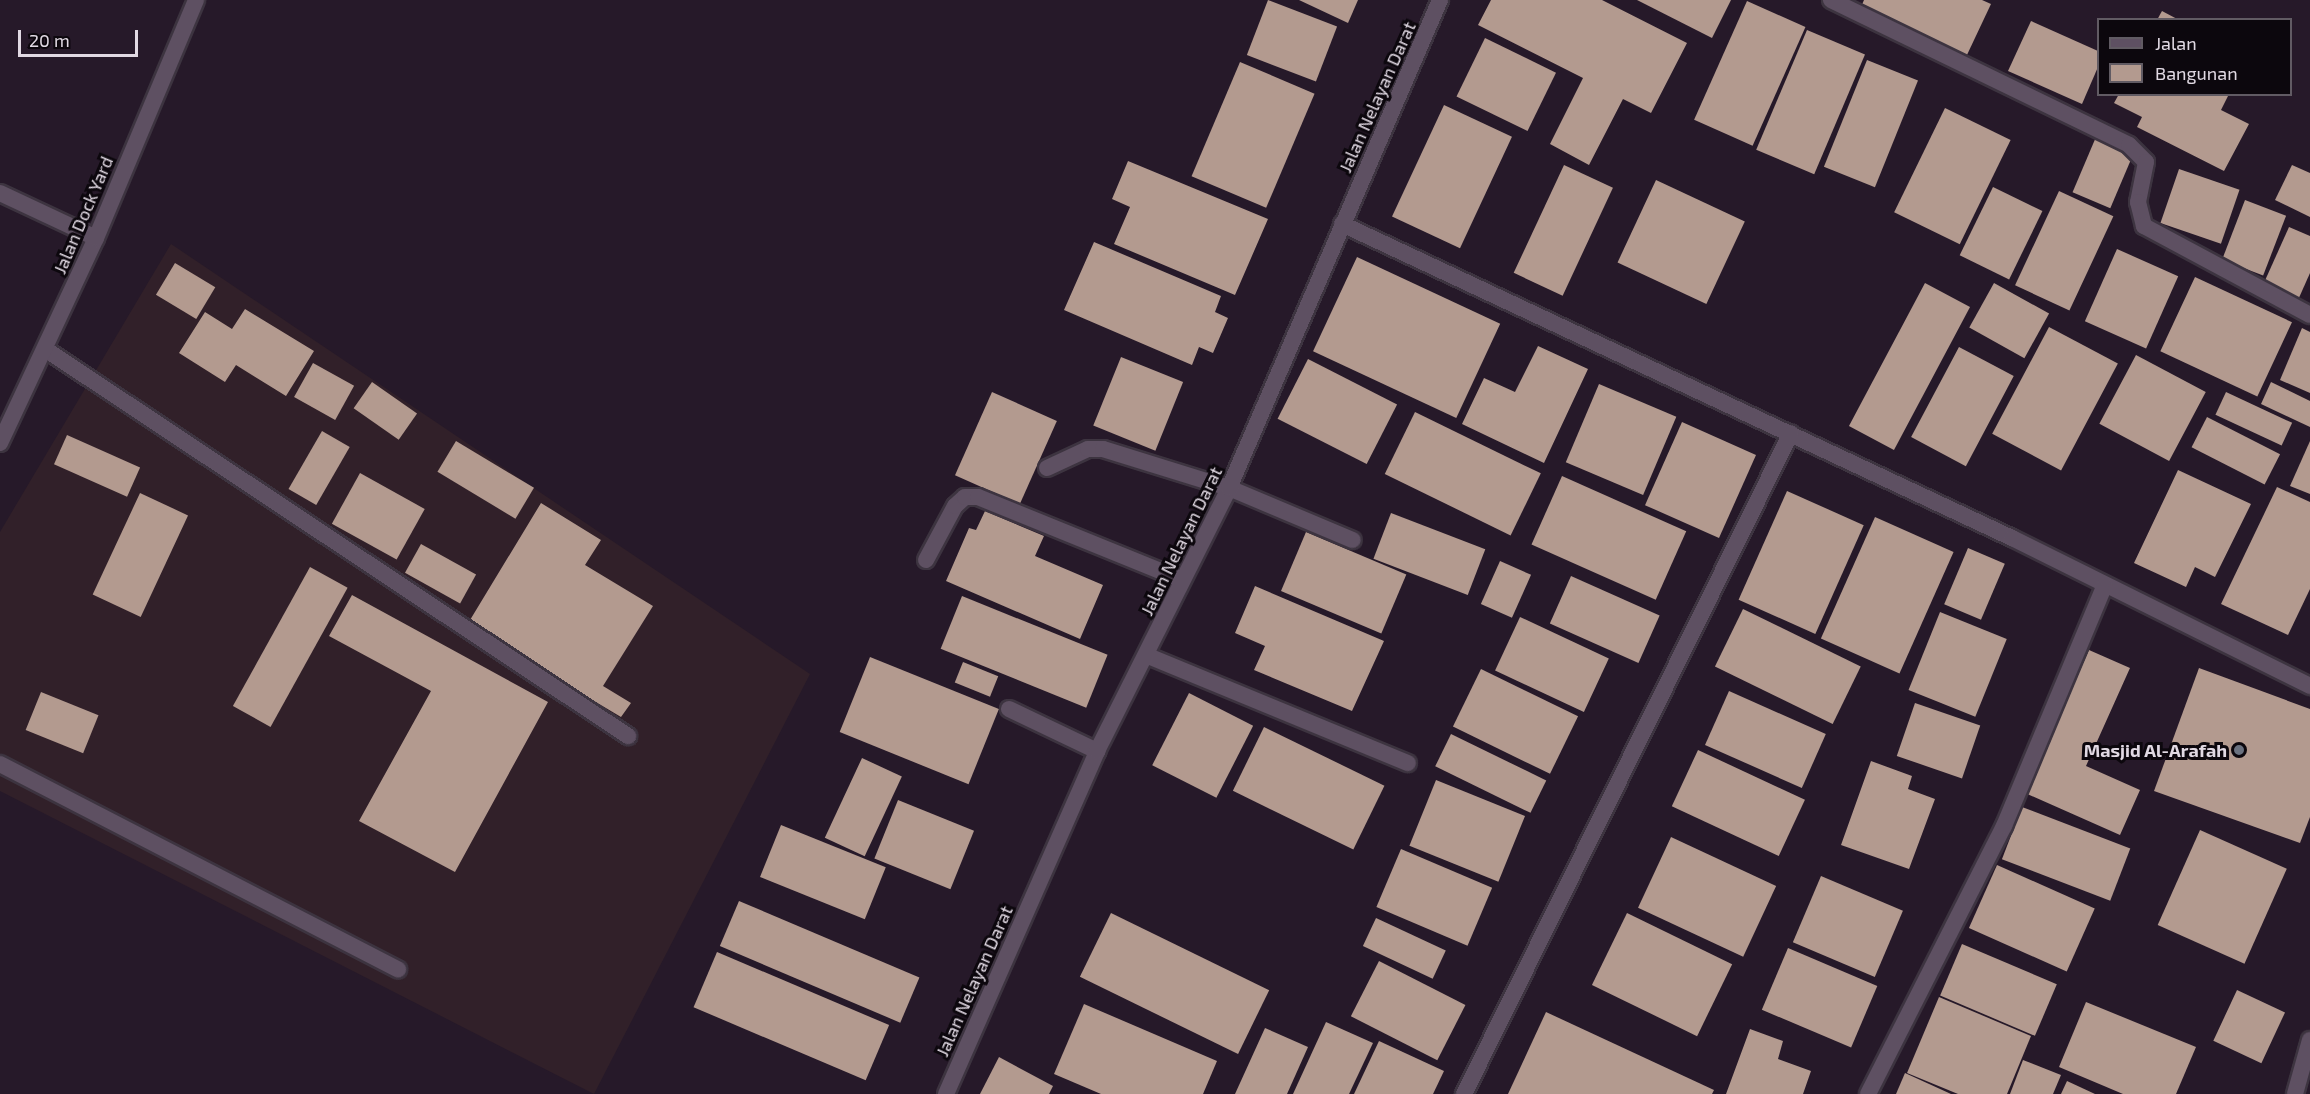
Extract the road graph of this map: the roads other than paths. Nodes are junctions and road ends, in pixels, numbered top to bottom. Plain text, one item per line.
1 (196, 0) edge
2 (1440, 0) edge
3 (1831, 0) edge
4 (0, 193) edge
5 (1342, 224) junction
6 (96, 238) junction
7 (2310, 315) edge
8 (45, 350) junction
9 (1791, 433) junction
10 (0, 443) edge
11 (1047, 468) dead end
12 (1229, 488) junction
13 (1353, 540) dead end
14 (926, 560) dead end
15 (1180, 579) junction
16 (2105, 585) junction
17 (1148, 656) junction
18 (2310, 686) edge
19 (1009, 709) dead end
20 (628, 736) dead end
21 (1097, 751) junction
22 (1408, 763) dead end
23 (0, 764) edge
24 (398, 969) dead end
25 (2310, 1040) edge
26 (946, 1094) edge
27 (1464, 1094) edge
28 (1868, 1094) edge
29 (2295, 1094) edge

1 - 6 street, Jalan Dock Yard
2 - 5 street, Jalan Nelayan Darat
3 - 7 street
4 - 6 street
5 - 9 street
5 - 12 street, Jalan Nelayan Darat
6 - 8 street, Jalan Dock Yard
8 - 10 street, Jalan Dock Yard
8 - 20 street
9 - 16 street
9 - 27 street
11 - 12 street
12 - 13 street
12 - 15 street, Jalan Nelayan Darat
14 - 15 street
15 - 17 street, Jalan Nelayan Darat
16 - 18 street
16 - 28 street
17 - 21 street, Jalan Nelayan Darat
17 - 22 street
19 - 21 street
21 - 26 street, Jalan Nelayan Darat
23 - 24 street
25 - 29 street

